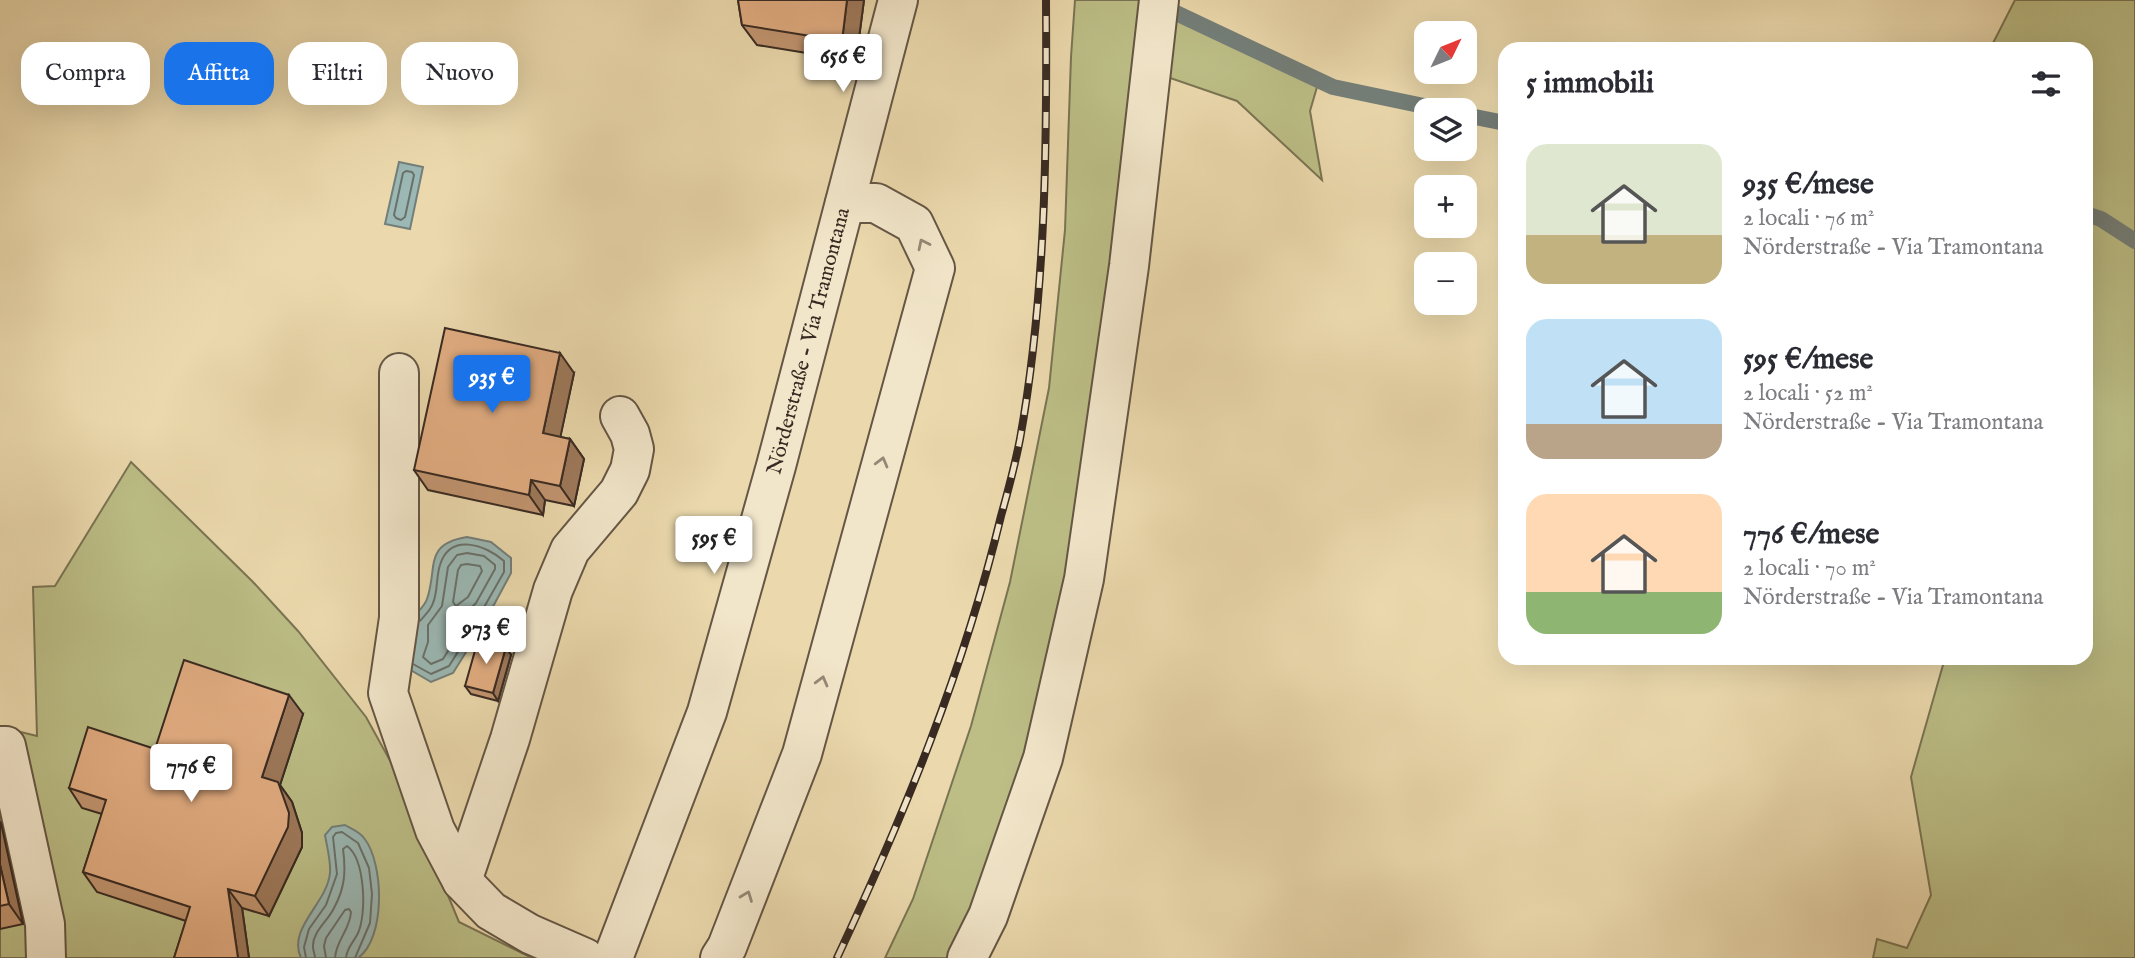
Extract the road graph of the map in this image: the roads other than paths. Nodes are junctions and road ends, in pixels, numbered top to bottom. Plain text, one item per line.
1 (898, 0) edge
2 (1158, 16) edge
3 (845, 203) junction
4 (399, 373) dead end
5 (620, 416) dead end
6 (0, 746) edge
7 (462, 881) junction
8 (46, 958) edge
9 (585, 958) edge
10 (613, 958) edge
11 (720, 958) edge
12 (967, 958) edge

1 - 3 street, Nörderstraße - Via Tramontana
2 - 12 street
3 - 10 street, Nörderstraße - Via Tramontana
11 -> 3 street
4 - 7 street
5 - 7 street
6 - 8 street
7 - 9 street

